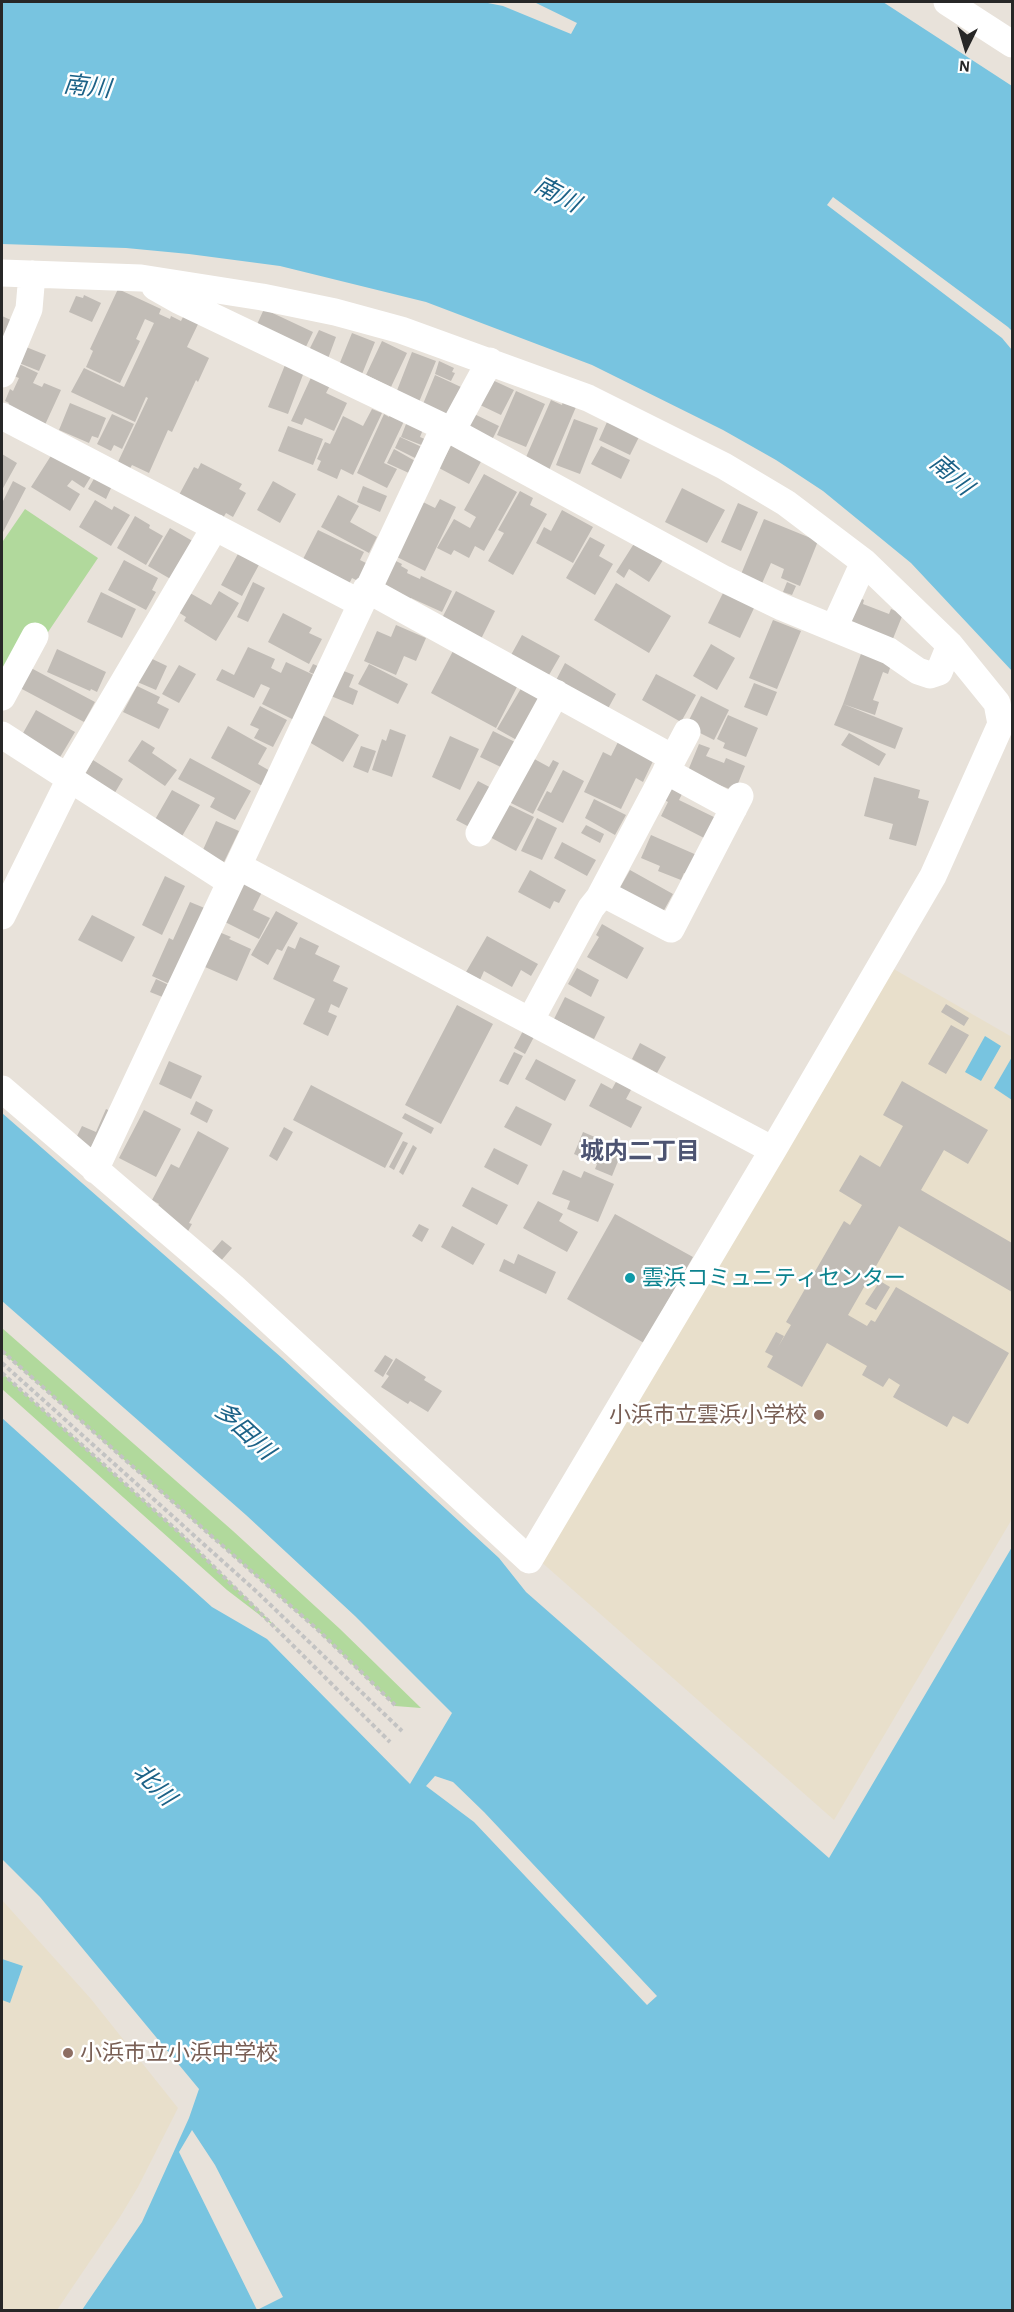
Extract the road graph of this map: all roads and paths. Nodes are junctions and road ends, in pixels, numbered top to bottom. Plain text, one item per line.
1 (947, 2) edge
2 (1012, 44) edge
3 (2, 273) edge
4 (32, 274) junction
5 (141, 278) junction
6 (490, 361) junction
7 (2, 374) edge
8 (2, 416) edge
9 (448, 429) junction
10 (215, 527) junction
11 (864, 562) junction
12 (363, 596) junction
13 (834, 628) junction
14 (34, 636) dead end
15 (950, 645) junction
16 (556, 693) junction
17 (2, 697) edge
18 (687, 732) dead end
19 (2, 735) edge
20 (669, 765) junction
21 (68, 780) junction
22 (479, 833) dead end
23 (234, 874) junction
24 (602, 893) junction
25 (2, 916) edge
26 (530, 1021) junction
27 (2, 1089) edge
28 (773, 1150) junction
29 (95, 1170) junction
30 (2, 1351) edge
31 (2, 1363) edge
32 (2, 1373) edge
33 (394, 1705) dead end
34 (402, 1731) dead end
35 (390, 1742) dead end

1 - 2 street
3 - 4 street
4 - 5 street
4 - 7 street
5 - 6 street
5 - 9 street
6 - 9 street
6 - 11 street
8 - 10 street
9 - 12 street
9 - 13 street
10 - 12 street
10 - 21 street
11 - 13 street
11 - 15 street
12 - 16 street
12 - 23 street
13 - 15 street
14 - 17 street
15 - 28 street
16 - 20 street
16 - 22 street
18 - 20 street
19 - 21 street
20 - 24 street
20 - 24 street
21 - 23 street
21 - 25 street
23 - 26 street
23 - 29 street
24 - 26 street
26 - 28 street
27 - 29 street
28 - 29 street
30 - 33 path
31 - 34 path
32 - 35 path

